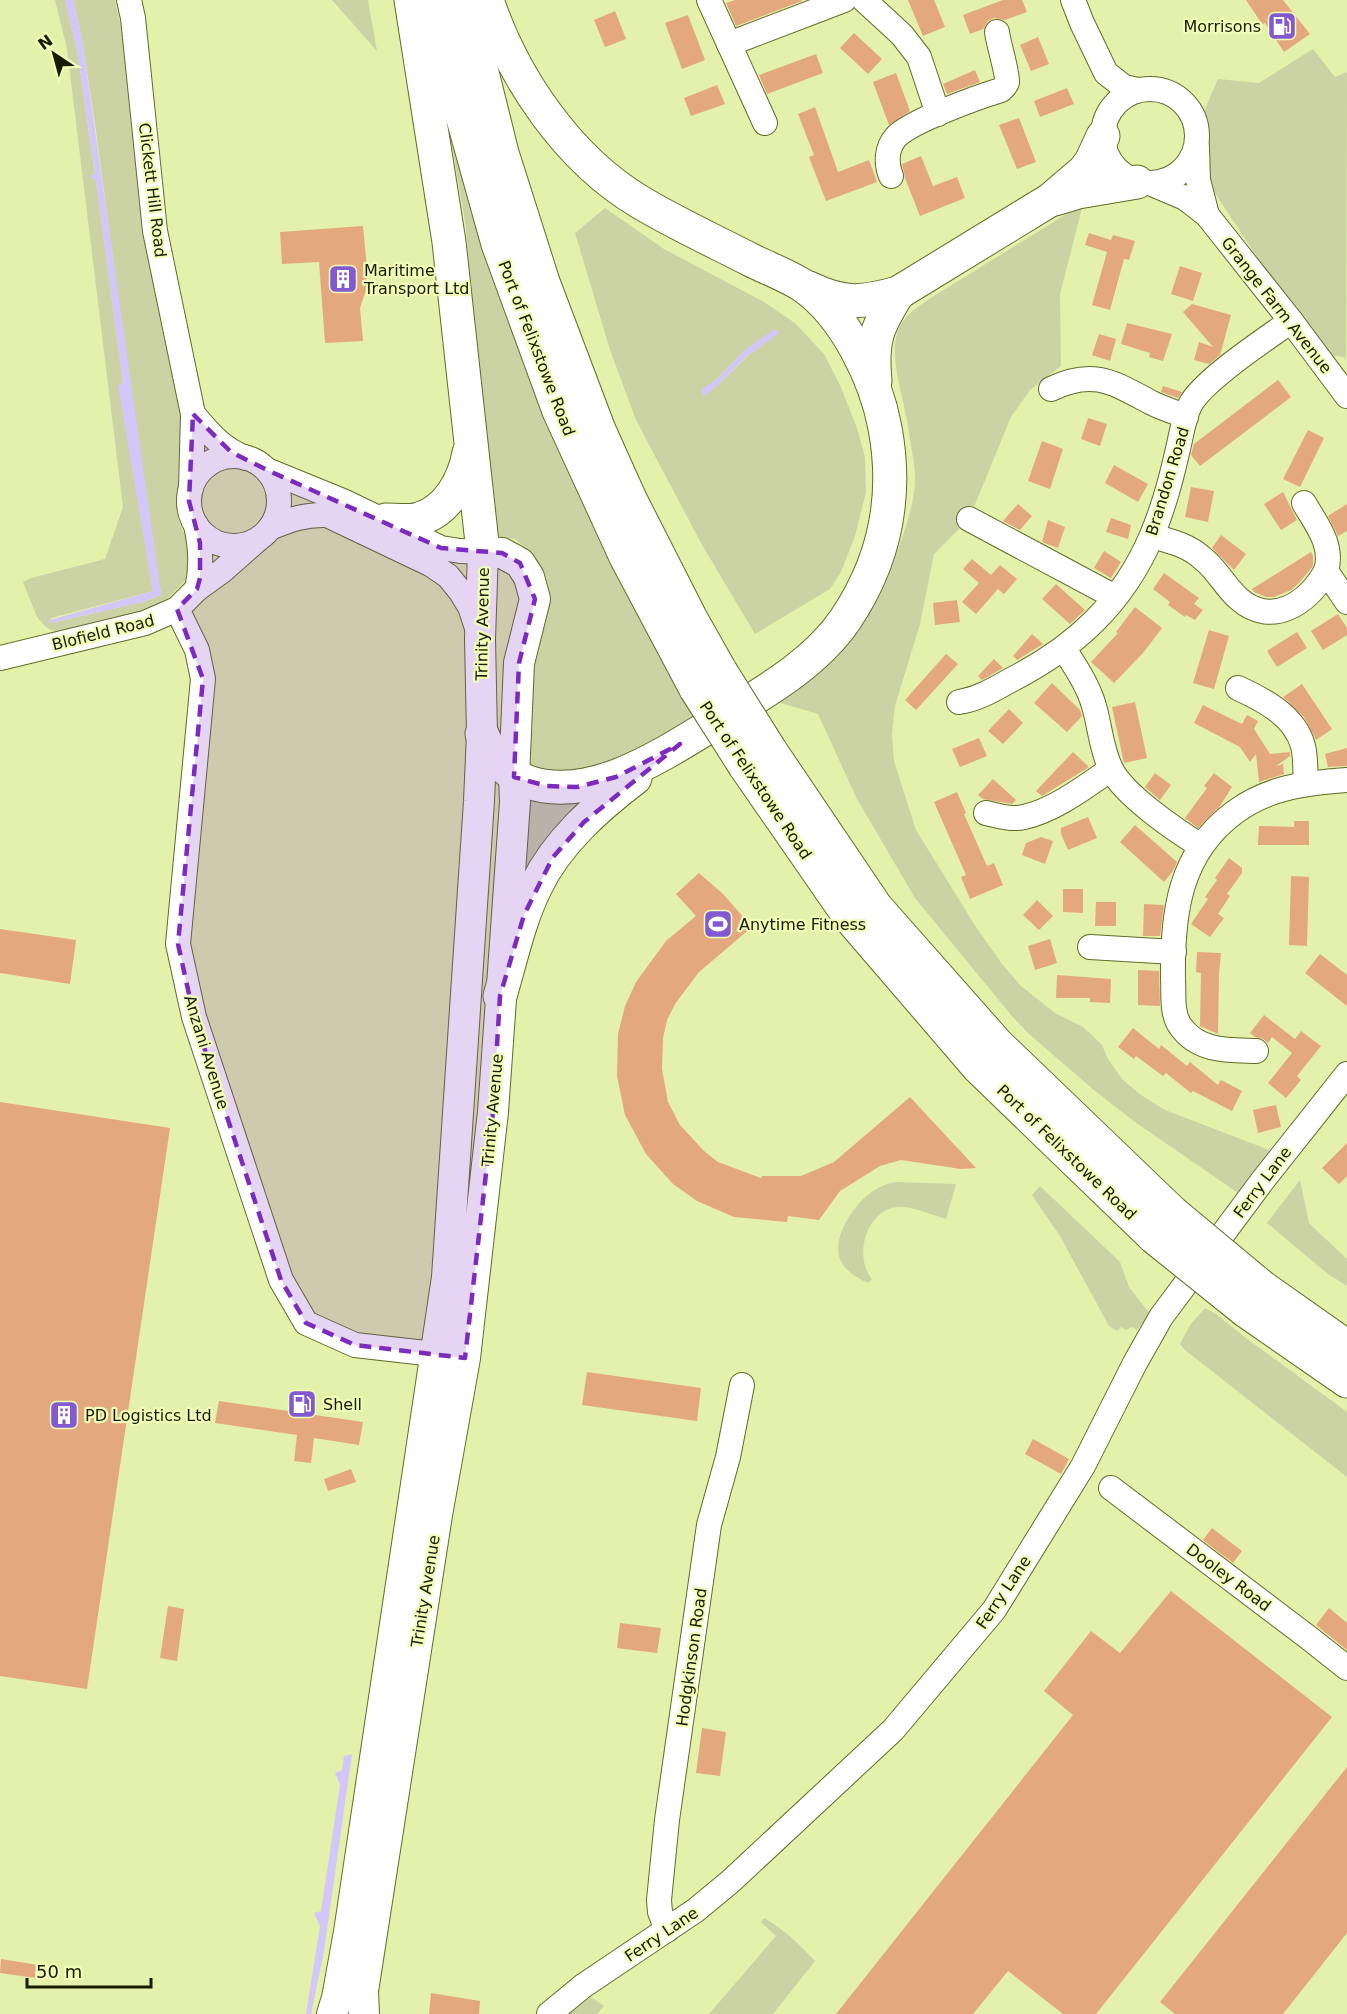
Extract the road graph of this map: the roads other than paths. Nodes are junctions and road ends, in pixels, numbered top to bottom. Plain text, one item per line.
1 (129, 0) edge
2 (411, 0) edge
3 (436, 0) edge
4 (464, 0) edge
5 (487, 0) edge
6 (709, 0) edge
7 (844, 0) edge
8 (864, 0) edge
9 (1073, 0) edge
10 (997, 32) dead end
11 (729, 44) junction
12 (1106, 73) junction
13 (1138, 90) junction
14 (938, 114) junction
15 (765, 123) dead end
16 (1104, 129) junction
17 (1197, 144) junction
18 (891, 176) dead end
19 (1145, 183) junction
20 (1050, 200) junction
21 (1207, 215) junction
22 (802, 285) junction
23 (898, 293) junction
24 (1291, 321) junction
25 (1051, 388) dead end
26 (877, 395) junction
27 (1347, 396) edge
28 (193, 414) junction
29 (1186, 417) junction
30 (471, 444) junction
31 (258, 464) junction
32 (191, 488) junction
33 (1304, 503) dead end
34 (969, 519) dead end
35 (386, 520) junction
36 (196, 525) junction
37 (265, 533) junction
38 (1152, 536) junction
39 (483, 552) junction
40 (1326, 571) junction
41 (197, 589) junction
42 (1115, 597) junction
43 (1347, 602) edge
44 (177, 609) junction
45 (480, 639) junction
46 (1064, 649) junction
47 (0, 658) edge
48 (709, 681) junction
49 (1238, 688) dead end
50 (959, 702) dead end
51 (482, 734) junction
52 (680, 744) junction
53 (1111, 769) junction
54 (514, 777) junction
55 (1347, 780) edge
56 (1306, 784) junction
57 (986, 813) dead end
58 (1202, 846) junction
59 (1090, 947) dead end
60 (1174, 952) junction
61 (500, 996) junction
62 (1256, 1051) dead end
63 (1347, 1074) edge
64 (1254, 1299) junction
65 (1347, 1347) edge
66 (451, 1356) junction
67 (1347, 1381) edge
68 (742, 1385) dead end
69 (1111, 1488) dead end
70 (1347, 1668) edge
71 (667, 1930) junction
72 (332, 2014) edge
73 (364, 2014) edge
74 (549, 2014) edge

1 - 28 street, Clickett Hill Road
2 - 30 highway
3 - 48 highway, Port of Felixstowe Road
4 - 48 highway, Port of Felixstowe Road
5 - 22 highway
6 - 11 street
7 - 11 street
8 - 14 street
9 - 12 street
10 - 14 street
11 - 15 street
12 - 13 street
12 - 16 street
13 - 16 street
13 - 17 street
14 - 18 street
16 - 19 street
16 - 20 highway
17 - 19 street
17 - 21 street, Grange Farm Avenue
19 - 20 highway
19 - 21 street, Grange Farm Avenue
20 - 23 highway
21 - 24 street, Grange Farm Avenue
22 - 23 highway
22 - 26 highway
23 - 26 highway
24 - 27 street, Grange Farm Avenue
24 - 29 street, Brandon Road
25 - 29 street
26 - 52 highway
28 - 31 street
28 - 32 street, Clickett Hill Road
29 - 38 street, Brandon Road
30 - 35 highway
30 - 39 highway
31 - 32 street
31 - 35 street
31 - 37 street
32 - 36 street
33 - 40 street
34 - 42 street
35 - 39 street
36 - 37 street
36 - 41 street
37 - 41 street, Blofield Road
37 - 45 street
38 - 40 street
38 - 42 street, Brandon Road
39 - 45 main road, Trinity Avenue
39 - 54 main road, Trinity Avenue
40 - 43 street
41 - 44 street, Blofield Road
42 - 46 street, Brandon Road
44 - 47 street, Blofield Road
44 - 66 street, Anzani Avenue
45 - 51 main road, Trinity Avenue
46 - 50 street, Brandon Road
46 - 53 street
48 - 64 highway, Port of Felixstowe Road, bridge
49 - 56 street
51 - 54 highway
51 - 66 main road, Trinity Avenue
52 - 54 highway
52 - 61 highway
53 - 57 street
53 - 58 street
54 - 61 main road, Trinity Avenue
55 - 56 street
56 - 58 street
58 - 60 street
59 - 60 street
60 - 62 street
61 - 66 main road, Trinity Avenue
63 - 71 street, Ferry Lane
64 - 65 highway, Port of Felixstowe Road
64 - 67 highway, Port of Felixstowe Road
66 - 72 main road, Trinity Avenue
66 - 73 main road, Trinity Avenue
68 - 71 street, Hodgkinson Road
69 - 70 street, Dooley Road
71 - 74 street, Ferry Lane

